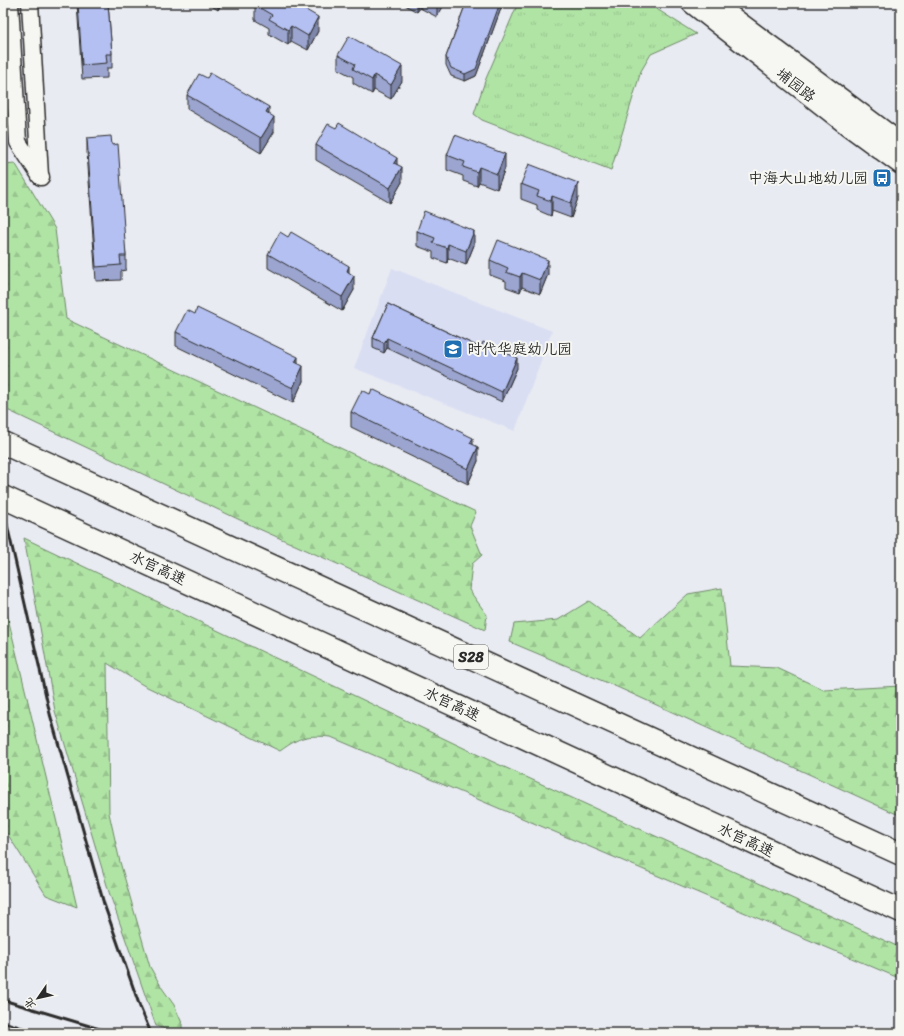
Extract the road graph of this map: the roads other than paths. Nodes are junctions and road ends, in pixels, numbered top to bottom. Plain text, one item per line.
1 (10, 3) edge
2 (30, 3) edge
3 (692, 3) edge
4 (713, 3) edge
5 (901, 144) edge
6 (901, 164) edge
7 (3, 443) edge
8 (3, 497) edge
9 (901, 854) edge
10 (901, 911) edge

1 - 2 street
3 - 6 street, 埔园路
4 - 5 street, 埔园路
7 - 9 highway, S28
8 - 10 highway, 水官高速

